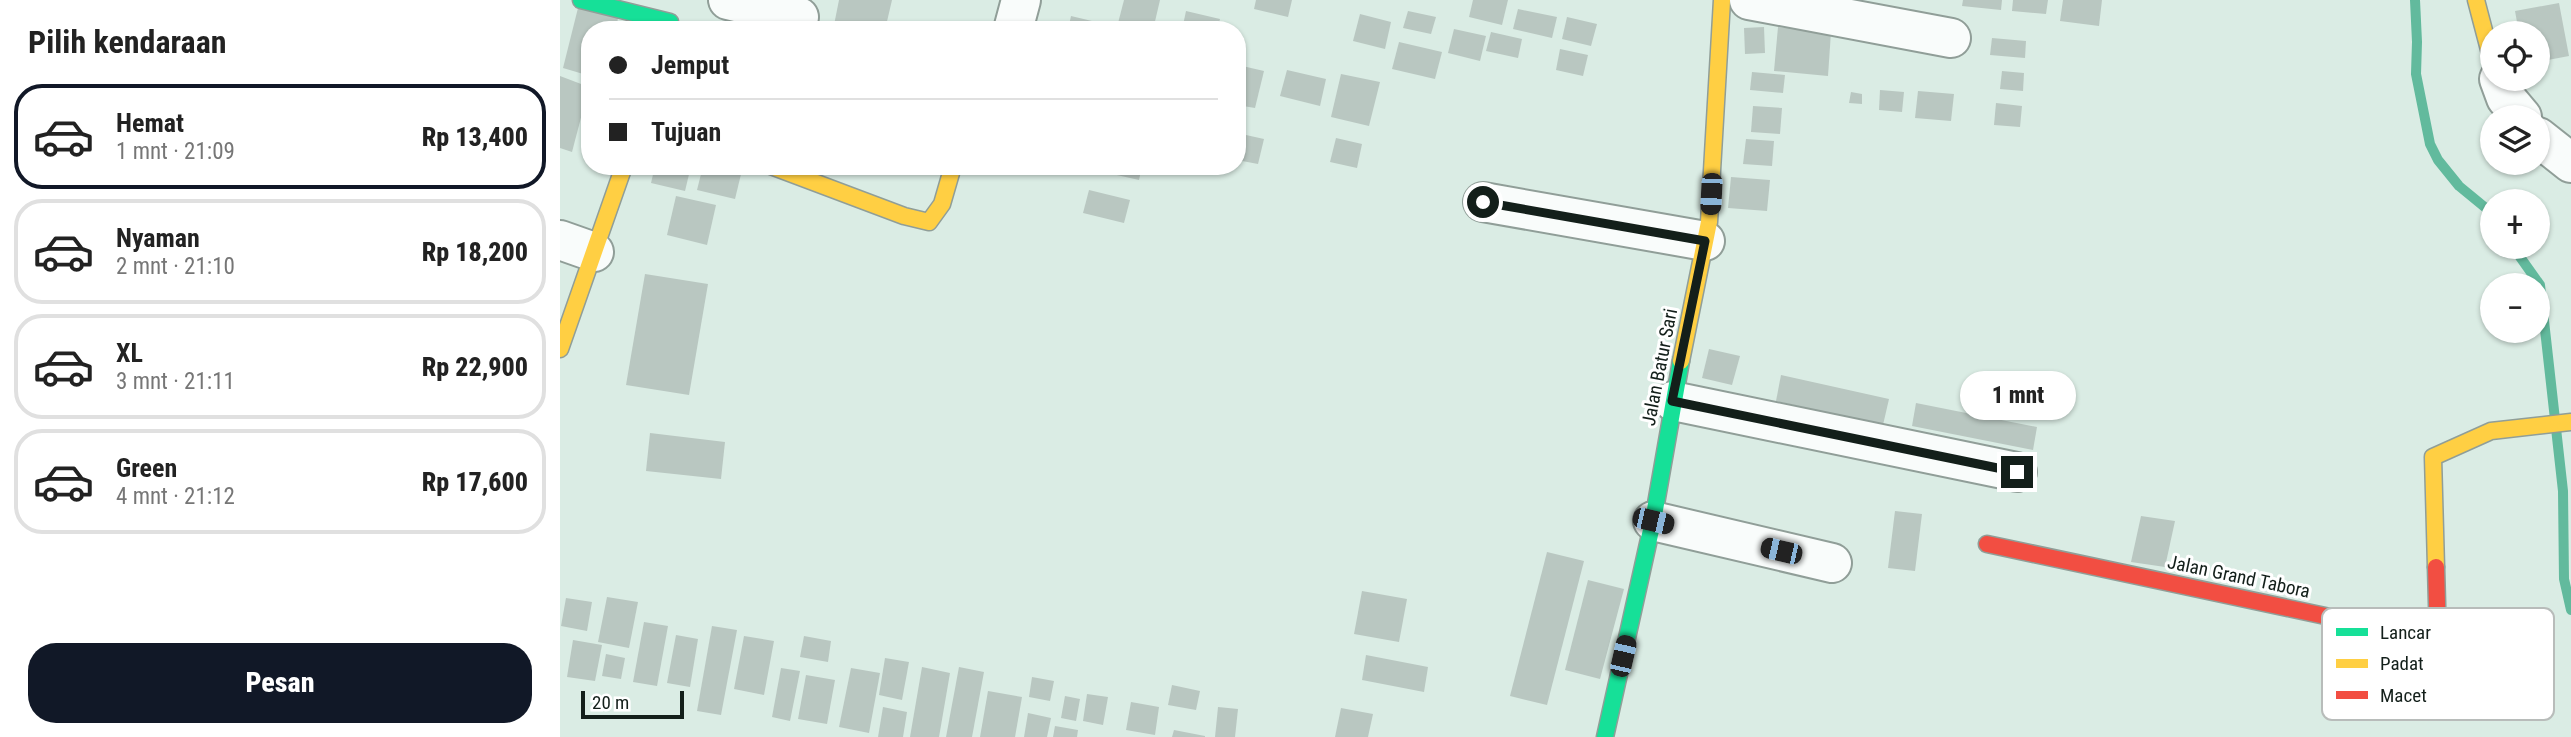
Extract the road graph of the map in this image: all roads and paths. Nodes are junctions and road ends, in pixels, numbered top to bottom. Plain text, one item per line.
1 (581, 0) edge
2 (728, 0) edge
3 (1021, 0) edge
4 (1722, 0) edge
5 (1749, 0) edge
6 (2476, 0) edge
7 (799, 17) dead end
8 (670, 21) edge
9 (1015, 21) edge
10 (2482, 21) edge
11 (1951, 38) dead end
12 (2550, 146) edge
13 (2571, 163) edge
14 (619, 175) edge
15 (795, 175) edge
16 (950, 175) edge
17 (1483, 202) dead end
18 (1705, 241) junction
19 (577, 246) edge
20 (560, 349) edge
21 (1672, 401) junction
22 (2570, 422) edge
23 (2017, 472) dead end
24 (1653, 521) junction
25 (1987, 544) dead end
26 (1832, 563) dead end
27 (2437, 608) edge
28 (2322, 615) edge
29 (1605, 737) edge

1 - 8 street
2 - 7 street
3 - 9 street
4 - 18 street, Jalan Batur Sari
5 - 11 street
6 - 10 street
12 - 13 street
14 - 19 street
15 - 16 street
17 - 18 street
18 - 21 street, Jalan Batur Sari
19 - 20 street
21 - 23 street
21 - 24 street, Jalan Batur Sari
22 - 27 street, Jalan Grand Tabora
24 - 26 street
24 - 29 street, Jalan Batur Sari
25 - 28 street, Jalan Grand Tabora

